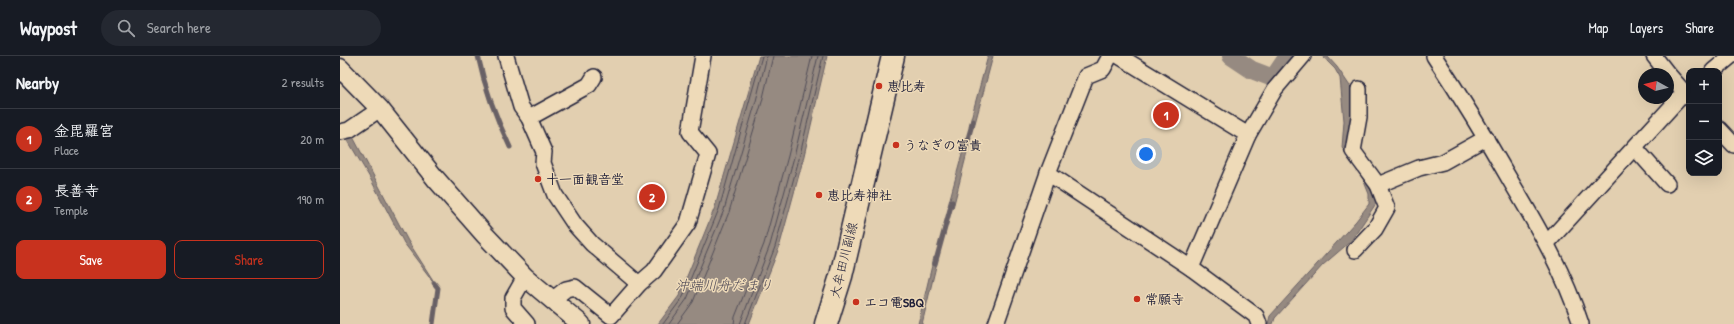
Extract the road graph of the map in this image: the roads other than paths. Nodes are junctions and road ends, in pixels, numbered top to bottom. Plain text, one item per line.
1 (506, 56) edge
2 (703, 56) edge
3 (893, 56) edge
4 (1110, 56) edge
5 (1119, 56) edge
6 (1303, 56) edge
7 (1434, 56) edge
8 (1654, 56) edge
9 (1731, 56) edge
10 (340, 68) edge
11 (1663, 68) edge
12 (1717, 68) edge
13 (594, 77) dead end
14 (1674, 83) edge
15 (1359, 89) dead end
16 (1684, 97) edge
17 (380, 109) junction
18 (528, 118) junction
19 (340, 132) edge
20 (1722, 132) edge
21 (1248, 135) junction
22 (1486, 138) junction
23 (1734, 145) edge
24 (1635, 148) junction
25 (1048, 173) junction
26 (1378, 184) junction
27 (1667, 184) dead end
28 (1547, 243) junction
29 (1355, 250) dead end
30 (1191, 268) junction
31 (525, 277) junction
32 (640, 284) junction
33 (552, 300) junction
34 (527, 324) edge
35 (581, 324) edge
36 (826, 324) edge
37 (996, 324) edge
38 (1259, 324) edge
39 (1581, 324) edge

1 - 18 street
2 - 32 street
3 - 36 main road, 大牟田川副線
4 - 25 street
5 - 21 street
6 - 21 street
7 - 22 street
8 - 11 street
9 - 12 street
10 - 17 street
13 - 18 street
14 - 16 street
15 - 26 street
16 - 24 street
17 - 19 street
17 - 31 street
18 - 32 street
20 - 23 street
21 - 30 street
22 - 26 street
22 - 28 street
24 - 27 street
24 - 28 street
25 - 30 street
25 - 37 street
26 - 29 street
28 - 39 street
30 - 38 street
31 - 33 street
31 - 34 street
32 - 33 street
33 - 35 street

